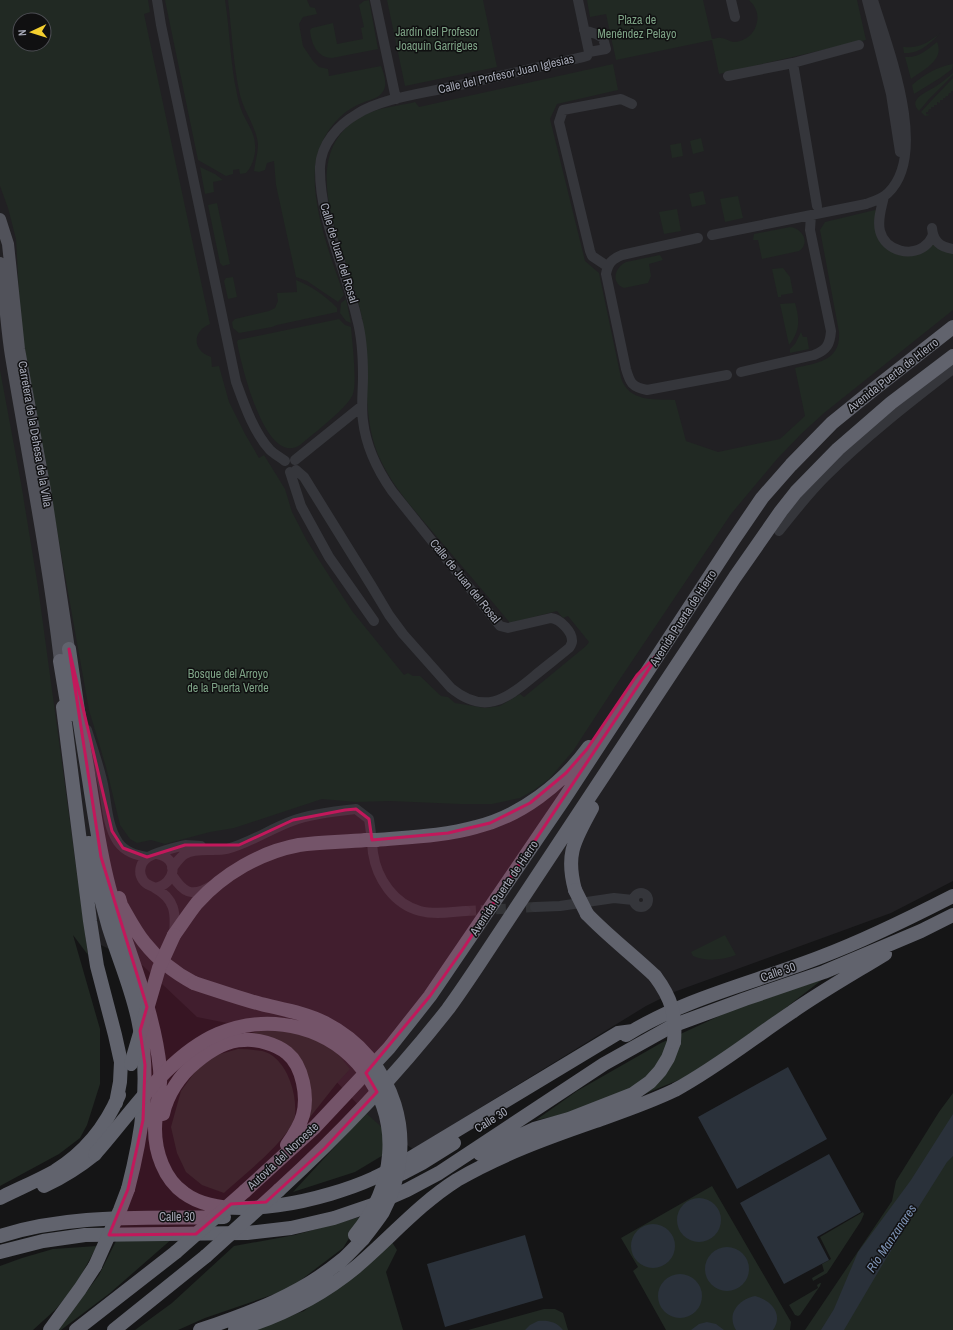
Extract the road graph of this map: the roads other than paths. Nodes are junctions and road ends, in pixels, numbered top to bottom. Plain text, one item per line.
1 (157, 0) edge
2 (375, 0) edge
3 (578, 0) edge
4 (731, 0) edge
5 (867, 0) edge
6 (873, 0) edge
7 (735, 17) dead end
8 (584, 30) junction
9 (858, 45) dead end
10 (589, 52) junction
11 (793, 63) junction
12 (728, 76) dead end
13 (396, 99) junction
14 (632, 104) dead end
15 (899, 179) junction
16 (884, 196) junction
17 (817, 206) dead end
18 (811, 215) junction
19 (0, 219) edge
20 (712, 236) dead end
21 (698, 238) dead end
22 (953, 249) edge
23 (0, 263) edge
24 (607, 266) junction
25 (953, 327) edge
26 (953, 356) edge
27 (953, 369) edge
28 (741, 372) dead end
29 (727, 374) dead end
30 (362, 406) junction
31 (292, 466) junction
32 (779, 531) joint
33 (735, 577) junction
34 (374, 620) dead end
35 (661, 651) junction
36 (64, 655) junction
37 (87, 730) junction
38 (626, 742) junction
39 (239, 845) junction
40 (152, 856) junction
41 (172, 871) junction
42 (228, 876) junction
43 (155, 888) junction
44 (953, 896) edge
45 (633, 900) dead end
46 (535, 907) tunnel mouth
47 (466, 911) tunnel mouth
48 (953, 915) edge
49 (921, 931) junction
50 (174, 935) junction
51 (461, 952) joint
52 (480, 964) joint
53 (633, 1031) junction
54 (116, 1103) junction
55 (272, 1166) junction
56 (439, 1173) junction
57 (374, 1178) junction
58 (0, 1198) edge
59 (0, 1206) edge
60 (0, 1236) edge
61 (359, 1237) junction
62 (0, 1252) edge
63 (66, 1308) junction
64 (41, 1330) edge
65 (50, 1330) edge
66 (76, 1330) edge
67 (114, 1330) edge
68 (200, 1330) edge
69 (235, 1330) edge

1 - 31 street
2 - 13 street
3 - 8 street
4 - 7 street
5 - 15 street
6 - 15 street
8 - 10 street
8 - 10 street, Calle del Profesor Juan Iglesias
9 - 11 street
10 - 13 street, Calle del Profesor Juan Iglesias
11 - 12 street
11 - 17 street
13 - 30 street, Calle de Juan del Rosal
14 - 24 street
15 - 16 street
16 - 18 street
16 - 22 street
18 - 20 street
18 - 28 street
19 - 36 main road, Carretera de la Dehesa de la Villa
21 - 24 street
23 - 36 main road, Carretera de la Dehesa de la Villa
24 - 29 street
25 - 35 highway, Avenida Puerta de Hierro
26 - 33 highway, Avenida Puerta de Hierro
27 - 32 street
30 - 31 street
30 - 31 street, Calle de Juan del Rosal
31 - 34 street
32 - 33 highway
33 - 38 highway, Avenida Puerta de Hierro
35 - 42 highway
35 - 51 highway, Avenida Puerta de Hierro
36 - 37 highway
36 - 54 highway
36 - 57 highway
36 - 63 highway, bridge
37 - 40 street
37 - 61 highway, bridge
38 - 52 highway, Avenida Puerta de Hierro
38 - 56 highway, bridge
39 - 40 street
39 - 41 street
39 - 47 street
40 - 41 street
40 - 43 street
41 - 42 street
41 - 43 street
42 - 50 highway
43 - 50 street
44 - 53 highway, Calle 30
45 - 46 street
48 - 49 highway, Calle 30
49 - 56 highway, Calle 30
49 - 69 highway
50 - 54 highway, bridge
51 - 55 highway, Autovía del Noroeste
52 - 67 highway, Autovía del Noroeste, bridge
53 - 57 highway
53 - 60 highway, Calle 30
54 - 58 highway
55 - 57 highway
55 - 66 highway, Autovía del Noroeste, bridge
56 - 62 highway, Calle 30
59 - 61 highway, bridge
61 - 68 highway
63 - 64 highway
63 - 65 highway

